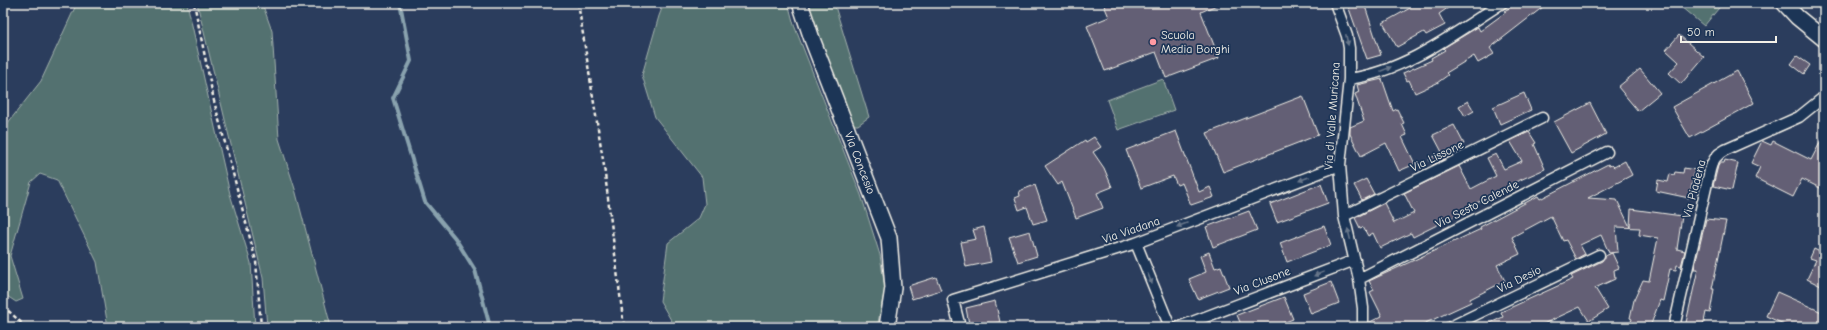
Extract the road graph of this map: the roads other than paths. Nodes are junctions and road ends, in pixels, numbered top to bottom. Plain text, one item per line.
1 (800, 3) edge
2 (1335, 3) edge
3 (1502, 3) edge
4 (1784, 3) edge
5 (1824, 39) edge
6 (1349, 79) junction
7 (1824, 97) edge
8 (1542, 118) dead end
9 (1607, 152) dead end
10 (1340, 165) junction
11 (1344, 216) junction
12 (1136, 243) junction
13 (1599, 255) dead end
14 (1355, 260) junction
15 (1359, 279) junction
16 (887, 327) edge
17 (960, 327) edge
18 (1170, 327) edge
19 (1179, 327) edge
20 (1363, 327) edge
21 (1450, 327) edge
22 (1674, 327) edge

1 - 16 street, Via Concesio
2 -> 6 street, Via di Valle Muricana
6 -> 3 street
4 - 5 street
6 - 10 street, Via di Valle Muricana
7 - 22 street, Via Piadena
8 - 11 street, Via Lissone
9 - 15 street, Via Sesto Calende
10 - 11 street, Via di Valle Muricana
10 -> 12 street, Via Viadana
14 -> 11 street, Via di Valle Muricana
12 - 17 street, Via Viadana
12 -> 18 street
13 - 21 street, Via Desio
14 - 15 street, Via di Valle Muricana
14 -> 19 street, Via Clusone
15 - 20 street, Via di Valle Muricana

